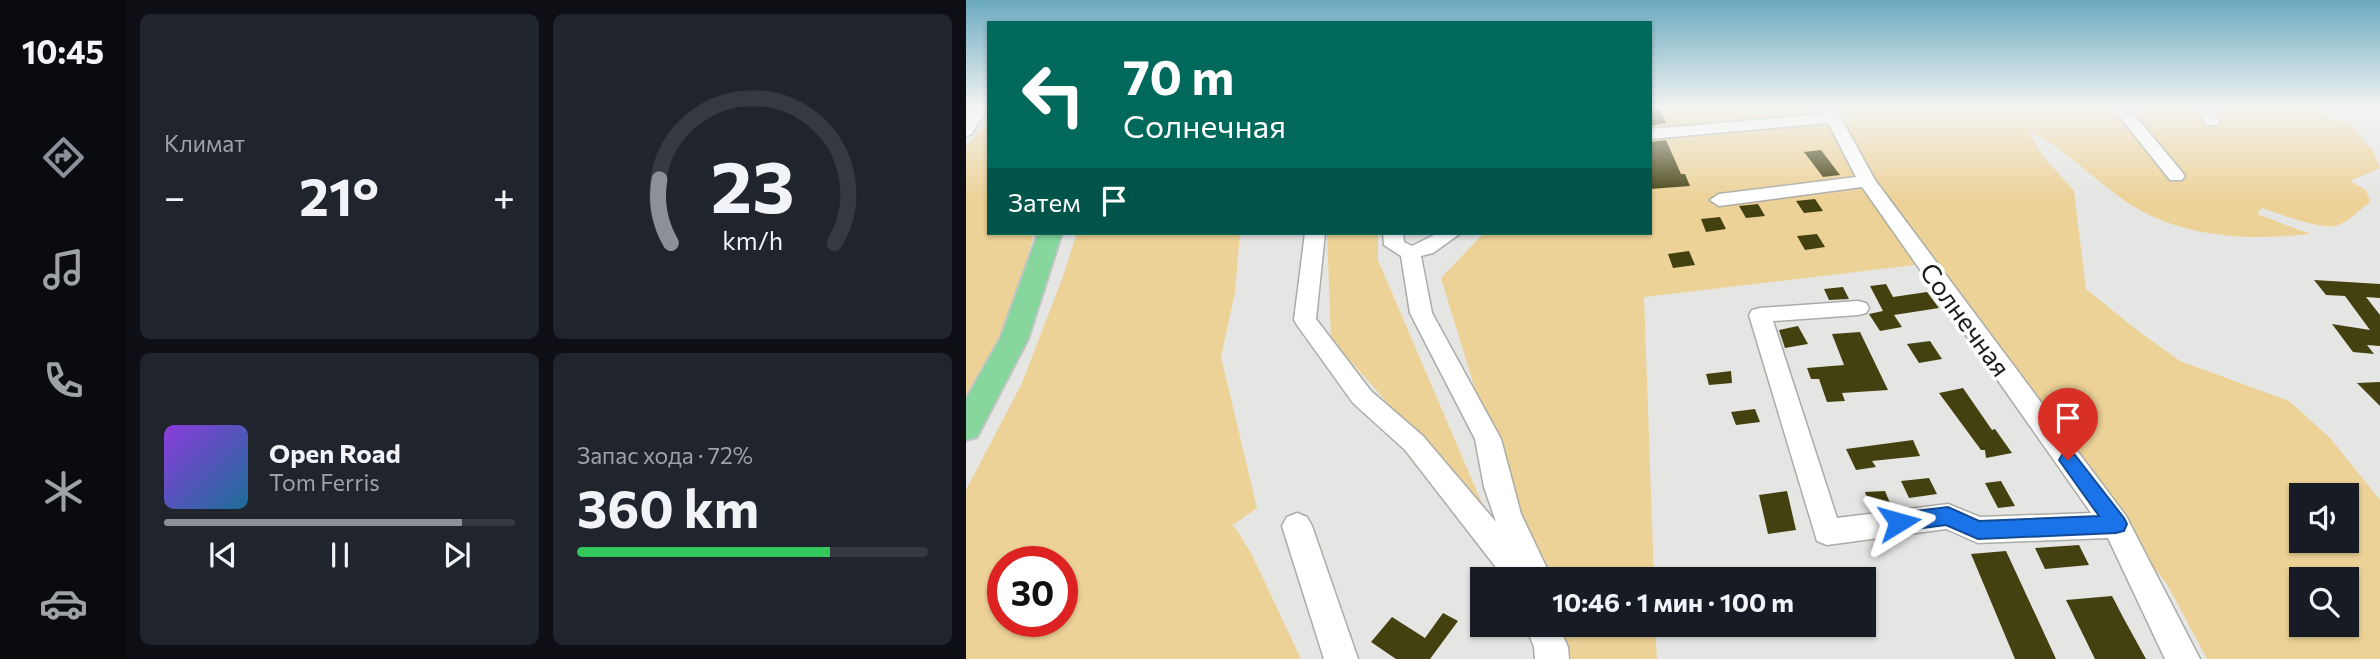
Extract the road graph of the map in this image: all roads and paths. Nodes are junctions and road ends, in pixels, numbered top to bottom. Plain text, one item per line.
1 (1844, 138) edge
2 (2145, 138) edge
3 (2176, 176) dead end
4 (1867, 181) junction
5 (1719, 200) dead end
6 (1049, 235) edge
7 (1315, 235) edge
8 (1393, 235) edge
9 (1448, 235) edge
10 (1410, 253) junction
11 (1858, 308) dead end
12 (966, 428) edge
13 (2116, 524) junction
14 (1297, 526) dead end
15 (1514, 567) edge
16 (1532, 567) edge
17 (1546, 637) edge
18 (1341, 659) edge
19 (1552, 659) edge
20 (2183, 659) edge

1 - 4 street, Солнечная
2 - 3 street
4 - 5 street
4 - 13 street, Солнечная
6 - 12 main road
7 - 15 street
8 - 10 street
9 - 10 street
10 - 16 street
11 - 13 street
13 - 20 street, Солнечная
14 - 18 street
17 - 19 street

